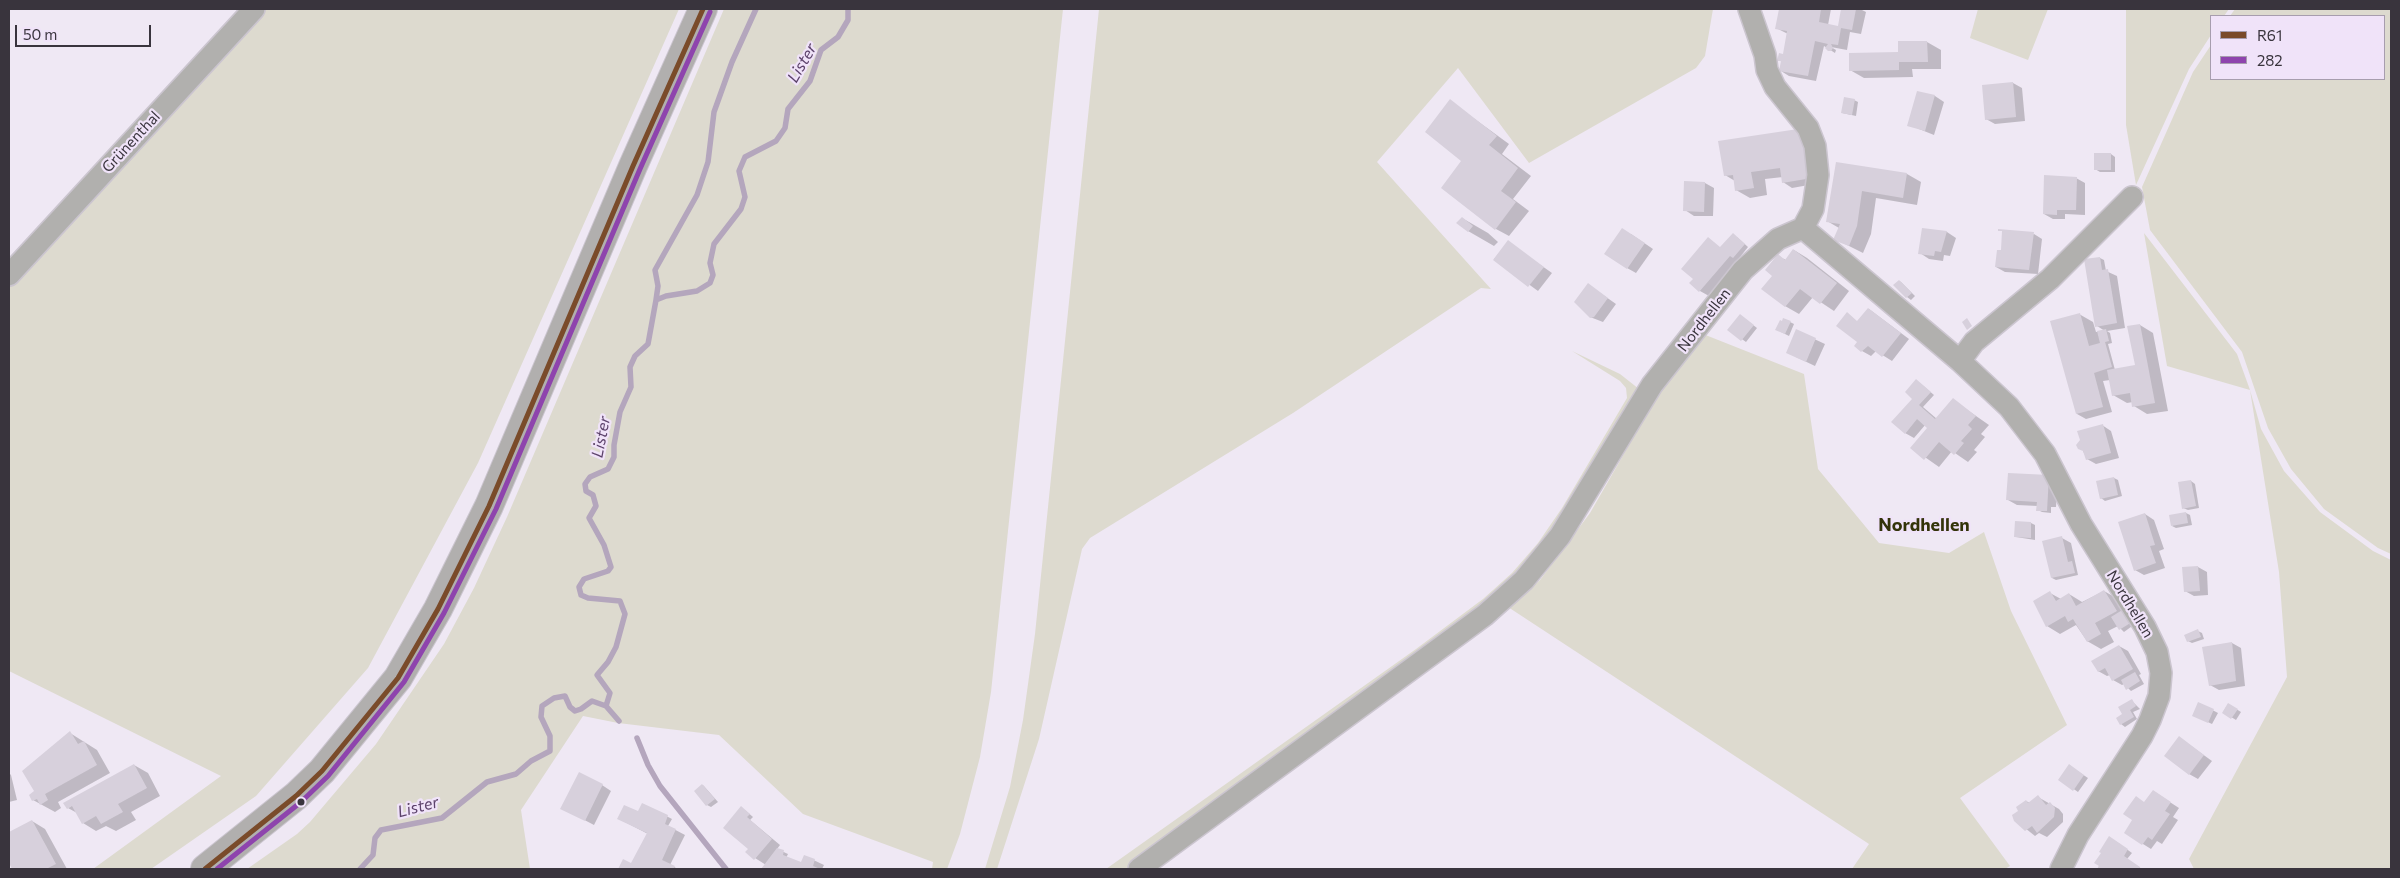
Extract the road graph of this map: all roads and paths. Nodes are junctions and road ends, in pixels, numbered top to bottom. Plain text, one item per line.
1 (254, 9) edge
2 (703, 9) edge
3 (1749, 9) edge
4 (2132, 197) dead end
5 (1803, 228) junction
6 (9, 275) edge
7 (1960, 362) junction
8 (205, 869) edge
9 (1139, 869) edge
10 (2061, 869) edge

1 - 6 street, Grünenthal
2 - 8 main road
3 - 5 street
4 - 7 street
5 - 7 street, Nordhellen
5 - 9 street, Nordhellen
7 - 10 street, Nordhellen

